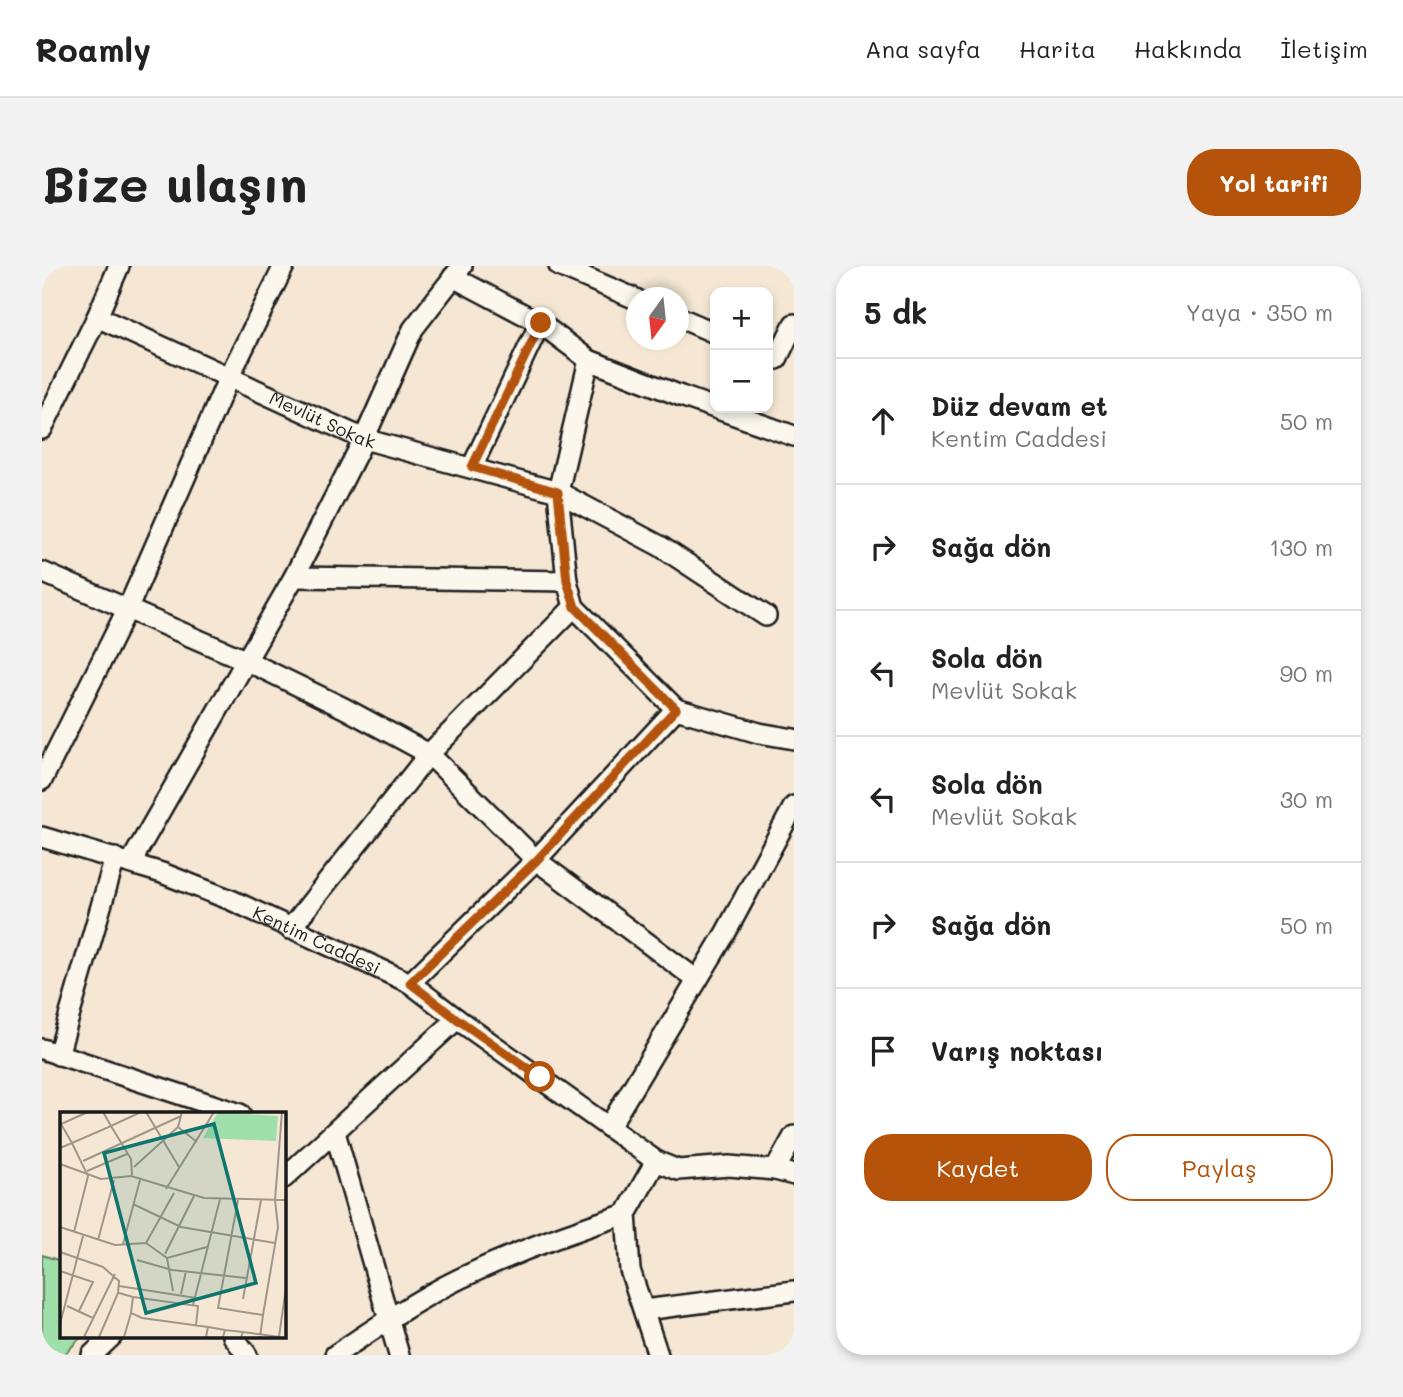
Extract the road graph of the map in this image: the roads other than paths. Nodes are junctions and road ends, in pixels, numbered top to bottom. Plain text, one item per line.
1 (119, 266) edge
2 (284, 266) edge
3 (559, 266) edge
4 (457, 272) edge
5 (626, 295) edge
6 (97, 317) junction
7 (689, 322) edge
8 (541, 323) junction
9 (794, 324) edge
10 (710, 331) edge
11 (589, 360) junction
12 (780, 360) edge
13 (229, 377) junction
14 (42, 429) edge
15 (794, 436) edge
16 (364, 439) junction
17 (472, 467) junction
18 (558, 492) junction
19 (42, 572) edge
20 (294, 577) junction
21 (567, 581) junction
22 (575, 607) junction
23 (128, 608) junction
24 (766, 616) dead end
25 (245, 660) junction
26 (676, 709) junction
27 (794, 739) edge
28 (429, 754) junction
29 (42, 780) edge
30 (794, 806) edge
31 (42, 837) edge
32 (123, 860) junction
33 (537, 860) junction
34 (290, 929) junction
35 (698, 981) junction
36 (410, 983) junction
37 (457, 1019) junction
38 (50, 1052) edge
39 (234, 1112) edge
40 (609, 1126) junction
41 (335, 1132) junction
42 (794, 1136) edge
43 (656, 1161) junction
44 (785, 1172) edge
45 (285, 1177) edge
46 (626, 1214) junction
47 (794, 1291) edge
48 (644, 1310) junction
49 (388, 1319) junction
50 (110, 1338) edge
51 (234, 1338) edge
52 (92, 1355) edge
53 (247, 1355) edge
54 (334, 1355) edge
55 (399, 1355) edge
56 (658, 1355) edge

1 - 6 street
2 - 13 street
3 - 5 street
4 - 8 street
4 - 16 street
6 - 13 street, Mevlüt Sokak
6 - 14 street
7 - 10 street
8 - 11 street
8 - 17 street
9 - 12 street
11 - 15 street
11 - 18 street
13 - 16 street, Mevlüt Sokak
13 - 23 street
16 - 17 street, Mevlüt Sokak
16 - 20 street
17 - 18 street, Mevlüt Sokak
18 - 21 street
18 - 24 street, Mevlüt Sokak
19 - 23 street
20 - 21 street
20 - 25 street
21 - 22 street
22 - 26 street
22 - 28 street
23 - 25 street
23 - 29 street
25 - 28 street
25 - 32 street
26 - 27 street
26 - 33 street
28 - 33 street
28 - 34 street
30 - 35 street
31 - 32 street, Kentim Caddesi
32 - 34 street, Kentim Caddesi
32 - 38 street
33 - 35 street
33 - 36 street
34 - 36 street, Kentim Caddesi
35 - 40 street
36 - 37 street, Kentim Caddesi
37 - 40 street, Kentim Caddesi
37 - 41 street
38 - 39 street
40 - 43 street, Kentim Caddesi
41 - 45 street
41 - 49 street
42 - 44 street
43 - 44 street, Kentim Caddesi
43 - 46 street
46 - 48 street
46 - 49 street
47 - 48 street
48 - 56 street
49 - 54 street
49 - 55 street
50 - 52 street
51 - 53 street

